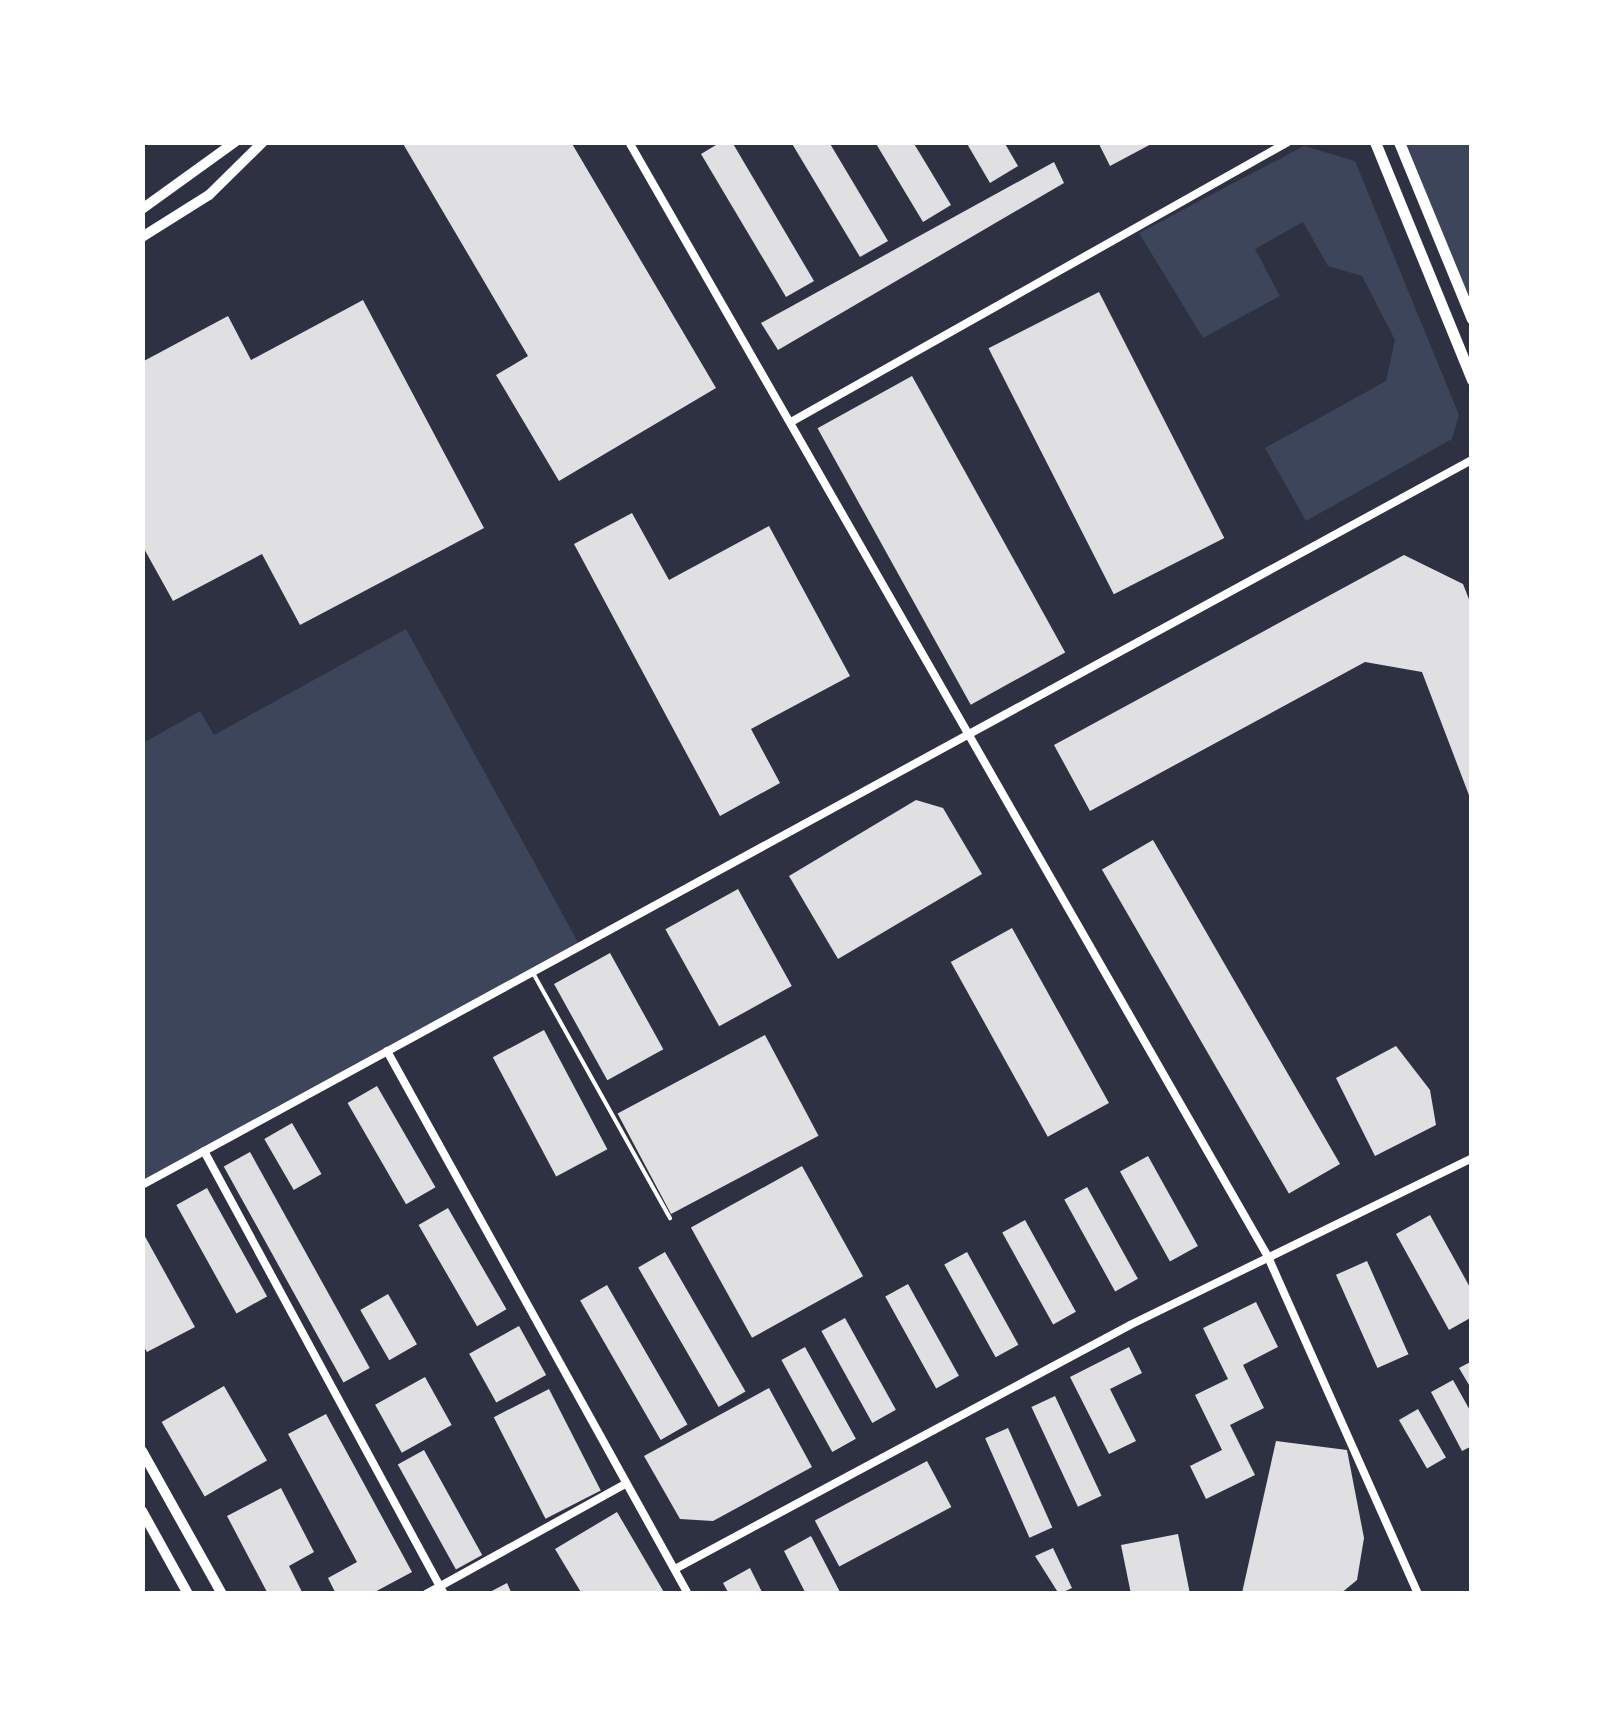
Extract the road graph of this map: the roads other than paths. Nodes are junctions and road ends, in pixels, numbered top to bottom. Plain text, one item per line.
1 (235, 142) edge
2 (262, 142) edge
3 (629, 142) edge
4 (1288, 142) edge
5 (1376, 142) edge
6 (1398, 142) edge
7 (142, 209) edge
8 (142, 237) edge
9 (1472, 319) edge
10 (1472, 380) edge
11 (791, 422) junction
12 (1472, 460) edge
13 (970, 728) junction
14 (533, 972) junction
15 (387, 1051) junction
16 (204, 1151) junction
17 (1472, 1158) edge
18 (142, 1185) edge
19 (670, 1218) dead end
20 (1268, 1257) junction
21 (142, 1452) edge
22 (625, 1484) junction
23 (142, 1512) edge
24 (674, 1570) junction
25 (442, 1590) edge
26 (188, 1594) edge
27 (222, 1594) edge
28 (426, 1594) edge
29 (688, 1594) edge
30 (1418, 1594) edge

1 - 7 main road
2 - 8 main road
3 - 11 street
4 - 11 street
5 - 10 main road
6 - 9 main road
11 - 13 street
12 - 13 street
13 - 14 street
13 - 20 street
14 - 15 street
14 - 19 lane
15 - 16 street
15 - 22 street
16 - 18 street
16 - 25 street
17 - 20 street
20 - 24 street
20 - 30 street
21 - 27 main road
22 - 24 street
22 - 25 street
23 - 26 main road
24 - 29 street
25 - 28 street

